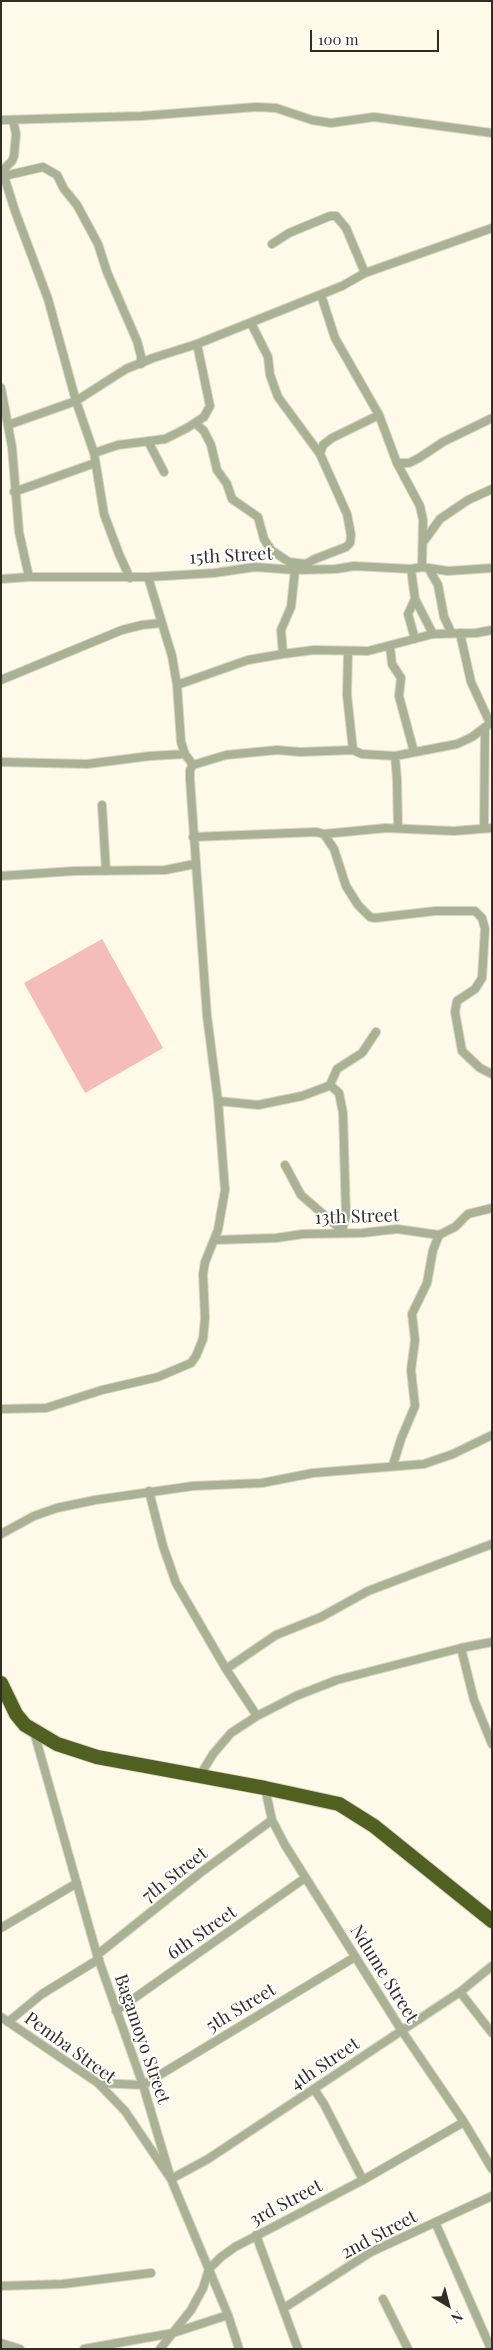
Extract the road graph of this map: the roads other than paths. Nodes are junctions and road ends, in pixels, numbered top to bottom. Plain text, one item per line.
1 (1, 120) edge
2 (12, 120) junction
3 (492, 133) edge
4 (4, 176) junction
5 (492, 228) edge
6 (272, 244) dead end
7 (365, 273) junction
8 (321, 295) junction
9 (251, 323) junction
10 (198, 344) junction
11 (141, 364) junction
12 (1, 388) edge
13 (76, 401) junction
14 (379, 414) junction
15 (492, 418) edge
16 (195, 423) junction
17 (8, 425) junction
18 (148, 441) junction
19 (94, 453) junction
20 (320, 454) junction
21 (95, 463) junction
22 (397, 463) junction
23 (164, 472) dead end
24 (492, 489) edge
25 (14, 492) junction
26 (424, 541) junction
27 (306, 564) junction
28 (426, 568) junction
29 (492, 568) edge
30 (411, 569) junction
31 (295, 570) junction
32 (29, 577) junction
33 (148, 577) junction
34 (130, 578) junction
35 (1, 579) edge
36 (415, 599) junction
37 (161, 623) junction
38 (492, 630) edge
39 (456, 633) junction
40 (433, 634) junction
41 (415, 639) junction
42 (390, 647) junction
43 (348, 651) junction
44 (283, 654) junction
45 (1, 680) edge
46 (177, 685) junction
47 (489, 724) edge
48 (352, 750) junction
49 (414, 752) junction
50 (184, 754) junction
51 (395, 756) junction
52 (1, 762) edge
53 (193, 765) junction
54 (102, 805) dead end
55 (398, 828) junction
56 (488, 828) edge
57 (324, 834) junction
58 (193, 837) junction
59 (195, 864) junction
60 (106, 871) junction
61 (1, 876) edge
62 (376, 1032) dead end
63 (492, 1074) edge
64 (330, 1085) junction
65 (218, 1101) junction
66 (285, 1165) dead end
67 (492, 1208) edge
68 (343, 1232) junction
69 (438, 1235) junction
70 (215, 1240) junction
71 (1, 1409) edge
72 (492, 1435) edge
73 (393, 1466) junction
74 (149, 1491) junction
75 (1, 1534) edge
76 (492, 1544) edge
77 (492, 1642) edge
78 (461, 1648) junction
79 (226, 1669) junction
80 (1, 1683) edge
81 (5, 1701) edge
82 (257, 1716) junction
83 (34, 1732) junction
84 (492, 1744) edge
85 (199, 1777) junction
86 (265, 1788) junction
87 (272, 1820) junction
88 (305, 1878) junction
89 (77, 1883) junction
90 (492, 1921) edge
91 (1, 1928) edge
92 (98, 1957) junction
93 (355, 1957) junction
94 (492, 1966) edge
95 (460, 1992) junction
96 (116, 2012) junction
97 (1, 2016) edge
98 (8, 2022) junction
99 (402, 2031) junction
100 (492, 2033) edge
101 (98, 2083) junction
102 (143, 2085) junction
103 (314, 2089) junction
104 (464, 2122) junction
105 (492, 2169) edge
106 (171, 2179) junction
107 (363, 2180) junction
108 (492, 2196) edge
109 (435, 2222) junction
110 (256, 2235) junction
111 (209, 2269) junction
112 (152, 2273) dead end
113 (1, 2286) edge
114 (383, 2299) dead end
115 (284, 2308) junction
116 (228, 2314) junction
117 (173, 2333) junction
118 (1, 2343) edge
119 (20, 2349) edge
120 (84, 2349) edge
121 (160, 2349) edge
122 (239, 2349) edge
123 (298, 2349) edge
124 (408, 2349) edge
125 (491, 2349) edge

1 - 2 street
2 - 3 street
2 - 4 street
4 - 11 street
4 - 13 street
5 - 7 street
6 - 7 street
7 - 8 street
8 - 9 street
8 - 14 street
9 - 10 street
9 - 20 street
10 - 11 street
10 - 16 street
11 - 13 street
12 - 17 street
13 - 17 street
13 - 19 street
14 - 20 street
14 - 22 street
15 - 22 street
16 - 18 street
16 - 27 street
17 - 25 street
18 - 19 street
18 - 23 street
19 - 21 street
20 - 27 street
21 - 25 street
21 - 34 street
22 - 26 street
24 - 26 street
25 - 32 street
26 - 28 street
27 - 31 street
28 - 29 street, 15th Street
28 - 30 street, 15th Street
28 - 39 street
30 - 31 street, 15th Street
30 - 36 street
31 - 33 street, 15th Street
31 - 44 street
32 - 34 street, 15th Street
32 - 35 street, 15th Street
33 - 34 street, 15th Street
33 - 37 street
36 - 40 street
36 - 41 street
37 - 45 street
37 - 46 street
38 - 39 street
39 - 40 street
39 - 47 street
40 - 41 street
41 - 42 street
42 - 43 street
42 - 49 street
43 - 44 street
43 - 48 street
44 - 46 street
46 - 50 street
47 - 49 street
47 - 56 street
48 - 51 street
48 - 53 street
49 - 51 street
50 - 52 street
50 - 53 street
51 - 55 street
53 - 58 street
54 - 60 street
55 - 56 street
55 - 57 street
57 - 58 street
57 - 63 street
58 - 59 street
59 - 60 street
59 - 65 street
60 - 61 street
62 - 64 street
64 - 65 street
64 - 68 street
65 - 70 street
66 - 68 street
67 - 69 street
68 - 69 street, 13th Street
68 - 70 street, 13th Street
69 - 73 street
70 - 71 street
72 - 73 street
73 - 74 street
74 - 75 street
74 - 79 street
76 - 79 street
77 - 78 street
78 - 82 street
78 - 84 street
79 - 82 street
80 - 81 highway
81 - 83 highway
82 - 85 street
83 - 85 highway
83 - 89 street, Bagamoyo Street
85 - 86 highway
86 - 87 street, Ndume Street
86 - 90 highway
87 - 88 street, Ndume Street
87 - 92 street, 7th Street
88 - 93 street, Ndume Street
88 - 96 street, 6th Street
89 - 91 street
89 - 92 street, Bagamoyo Street
92 - 96 street, Bagamoyo Street
92 - 98 street, 7th Street
93 - 99 street, Ndume Street
93 - 102 street, 5th Street
94 - 95 street, 4th Street
95 - 99 street, 4th Street
95 - 100 street
96 - 102 street, Bagamoyo Street
97 - 98 street, Pemba Street
98 - 101 street, Pemba Street
99 - 103 street, 4th Street
99 - 104 street, Ndume Street
101 - 102 street
101 - 106 street, Pemba Street
102 - 106 street, Bagamoyo Street
103 - 106 street, 4th Street
103 - 107 street
104 - 105 street, Ndume Street
104 - 107 street, 3rd Street
106 - 111 street, Bagamoyo Street
107 - 110 street, 3rd Street
108 - 109 street, 2nd Street
109 - 115 street, 2nd Street
109 - 125 street
110 - 111 street, 3rd Street
110 - 115 street
111 - 116 street, Bagamoyo Street
111 - 117 street, 3rd Street
112 - 113 street
114 - 124 street
115 - 123 street
116 - 117 street
116 - 122 street, Bagamoyo Street
117 - 120 street
117 - 121 street, 3rd Street
118 - 119 street

